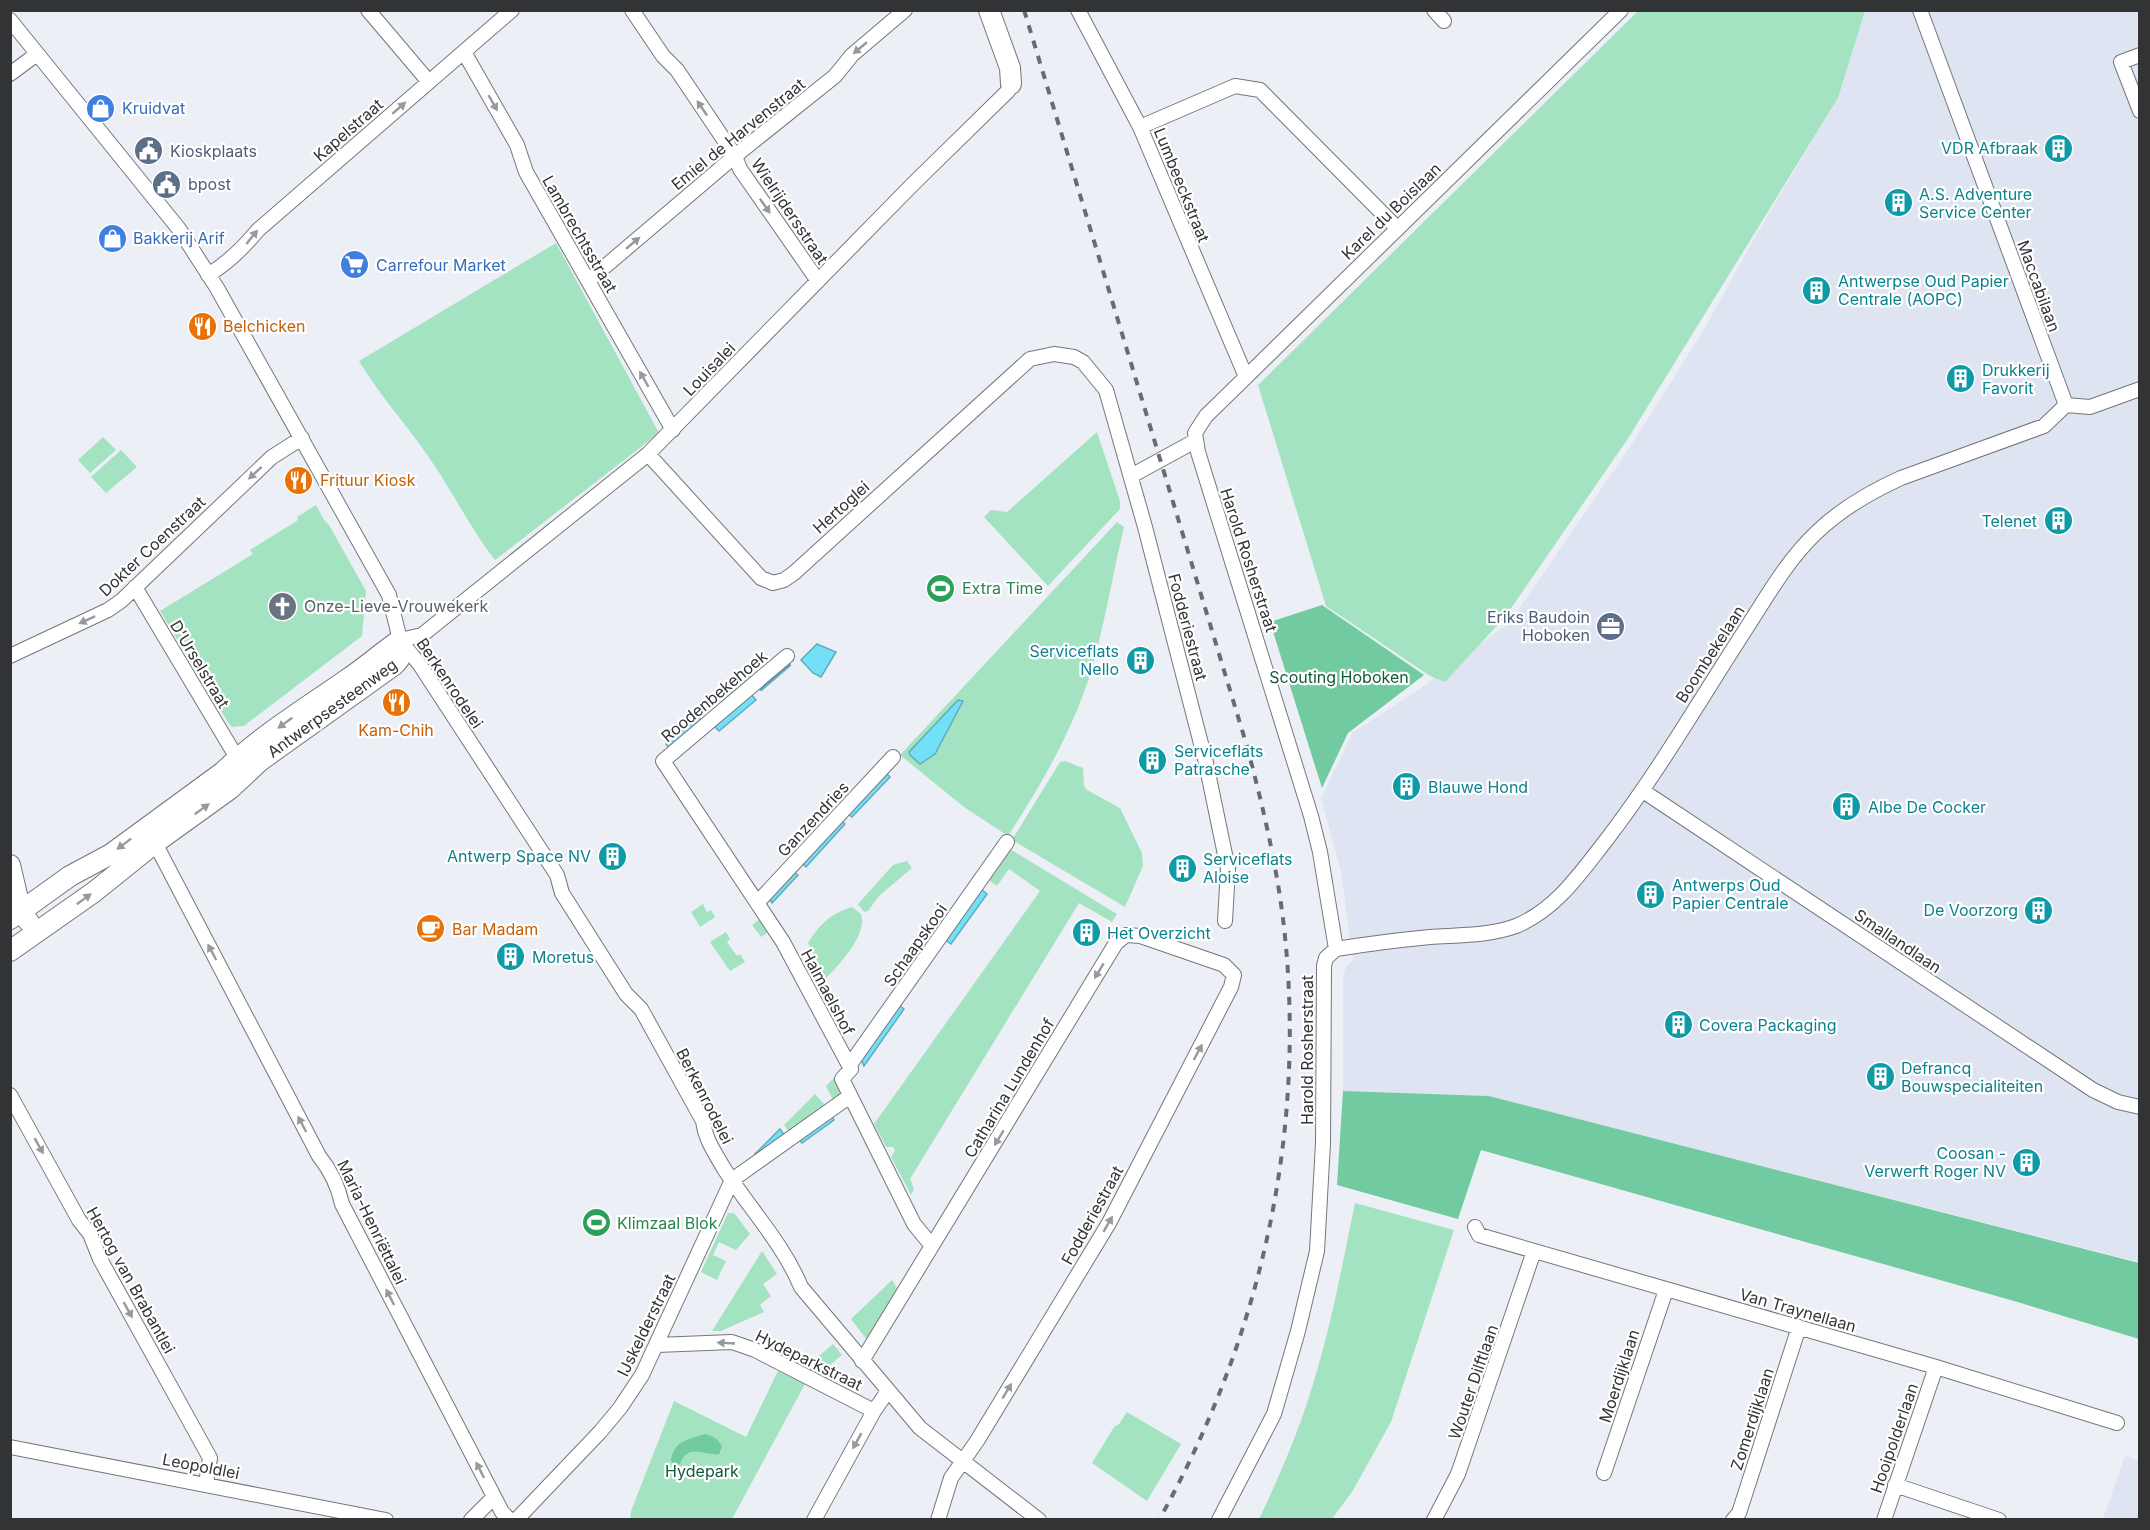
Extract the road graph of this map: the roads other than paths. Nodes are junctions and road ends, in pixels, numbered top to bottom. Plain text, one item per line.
1 (368, 10) edge
2 (512, 10) edge
3 (632, 10) edge
4 (905, 10) edge
5 (989, 10) edge
6 (1078, 10) edge
7 (1621, 10) edge
8 (1920, 10) edge
9 (10, 20) edge
10 (464, 52) junction
11 (37, 54) junction
12 (2139, 55) edge
13 (10, 74) edge
14 (429, 82) junction
15 (1011, 84) joint
16 (2139, 111) edge
17 (1140, 127) junction
18 (735, 156) junction
19 (1397, 228) junction
20 (208, 275) junction
21 (588, 281) junction
22 (818, 282) junction
23 (1074, 357) joint
24 (1246, 378) junction
25 (2139, 388) edge
26 (2066, 405) junction
27 (673, 430) junction
28 (302, 438) junction
29 (1196, 441) junction
30 (648, 454) junction
31 (1131, 476) junction
32 (135, 587) junction
33 (400, 640) junction
34 (787, 656) dead end
35 (10, 657) edge
36 (892, 757) dead end
37 (237, 758) junction
38 (663, 761) joint
39 (1643, 791) junction
40 (1007, 842) dead end
41 (155, 843) junction
42 (10, 865) edge
43 (757, 903) junction
44 (16, 916) edge
45 (1225, 921) dead end
46 (36, 933) junction
47 (1336, 949) junction
48 (10, 951) edge
49 (1234, 975) joint
50 (849, 1066) junction
51 (10, 1095) edge
52 (850, 1096) junction
53 (2139, 1107) edge
54 (732, 1180) junction
55 (1475, 1227) dead end
56 (932, 1246) junction
57 (1534, 1251) junction
58 (1666, 1290) junction
59 (1799, 1328) junction
60 (657, 1345) junction
61 (862, 1361) junction
62 (1936, 1367) junction
63 (888, 1391) junction
64 (874, 1411) junction
65 (2116, 1423) dead end
66 (10, 1447) edge
67 (961, 1461) junction
68 (1605, 1473) dead end
69 (206, 1484) junction
70 (1895, 1485) junction
71 (494, 1497) junction
72 (386, 1520) edge
73 (471, 1520) edge
74 (510, 1520) edge
75 (516, 1520) edge
76 (814, 1520) edge
77 (938, 1520) edge
78 (1039, 1520) edge
79 (1219, 1520) edge
80 (1434, 1520) edge
81 (1734, 1520) edge
82 (1884, 1520) edge
83 (1999, 1520) edge

1 - 14 street
2 - 10 street, Kapelstraat
18 -> 3 street, Wielrijdersstraat
4 -> 18 street, Emiel de Harvenstraat
5 - 15 street
6 - 17 street, Lumbeeckstraat
7 - 19 street, Karel du Boislaan
8 - 26 street, Maccabilaan
9 - 11 street
10 - 14 street, Kapelstraat
10 -> 21 street, Lambrechtsstraat
11 - 13 street
11 - 20 street
12 - 16 street
20 -> 14 street, Kapelstraat
15 - 22 street, Louisalei
17 - 19 street
17 - 24 street, Lumbeeckstraat
21 -> 18 street, Emiel de Harvenstraat
18 -> 22 street, Wielrijdersstraat
19 - 24 street, Karel du Boislaan
20 - 28 street
27 -> 21 street, Lambrechtsstraat
22 - 27 street, Louisalei
23 - 30 street, Hertoglei
23 - 31 street, Fodderiestraat
24 - 29 street, Karel du Boislaan
25 - 26 street
26 - 39 street, Boombekelaan
27 - 30 street, Louisalei
28 -> 32 street, Dokter Coenstraat
28 - 33 street
29 - 31 street
29 - 47 street, Harold Rosherstraat
30 - 33 street, Louisalei
31 - 45 street, Fodderiestraat
32 -> 35 street, Dokter Coenstraat
32 - 37 street, D'Urselstraat
33 -> 37 street, Antwerpsesteenweg
41 -> 33 street, Antwerpsesteenweg
33 - 54 street, Berkenrodelei
34 - 38 street, Roodenbekehoek
36 - 43 street, Ganzendries
37 -> 44 street, Antwerpsesteenweg
38 - 43 street, Halmaelshof
39 - 47 street, Boombekelaan
39 - 53 street, Smallandlaan
40 - 50 street, Schaapskooi
46 -> 41 street, Antwerpsesteenweg
71 -> 41 street, Maria-Henriëttalei
42 - 44 street
43 - 50 street, Halmaelshof
44 - 46 street
46 - 48 street, Antwerpsesteenweg
47 - 79 street, Harold Rosherstraat
49 -> 56 street, Catharina Lundenhof
67 -> 49 street, Fodderiestraat
50 - 52 street
51 -> 69 street, Hertog van Brabantlei
52 - 54 street
52 - 56 street
54 - 60 street, IJskelderstraat
54 - 61 street, Berkenrodelei
55 - 57 street, Van Traynellaan
56 - 61 street, Catharina Lundenhof
57 - 58 street, Van Traynellaan
57 - 80 street, Wouter Dilftlaan
58 - 59 street, Van Traynellaan
58 - 68 street, Moerdijklaan
59 - 62 street, Van Traynellaan
59 - 81 street, Zomerdijklaan
64 -> 60 street, Hydeparkstraat
60 - 75 street, IJskelderstraat
61 - 63 street, Berkenrodelei
62 - 65 street, Van Traynellaan
62 - 70 street, Hooipolderlaan
63 - 64 street
63 - 67 street, Berkenrodelei
64 -> 76 street
66 - 69 street, Leopoldlei
67 - 77 street, Fodderiestraat
67 - 78 street, Berkenrodelei
69 - 72 street, Leopoldlei
70 - 82 street, Hooipolderlaan
70 - 83 street
71 - 73 street
71 - 74 street, Maria-Henriëttalei

